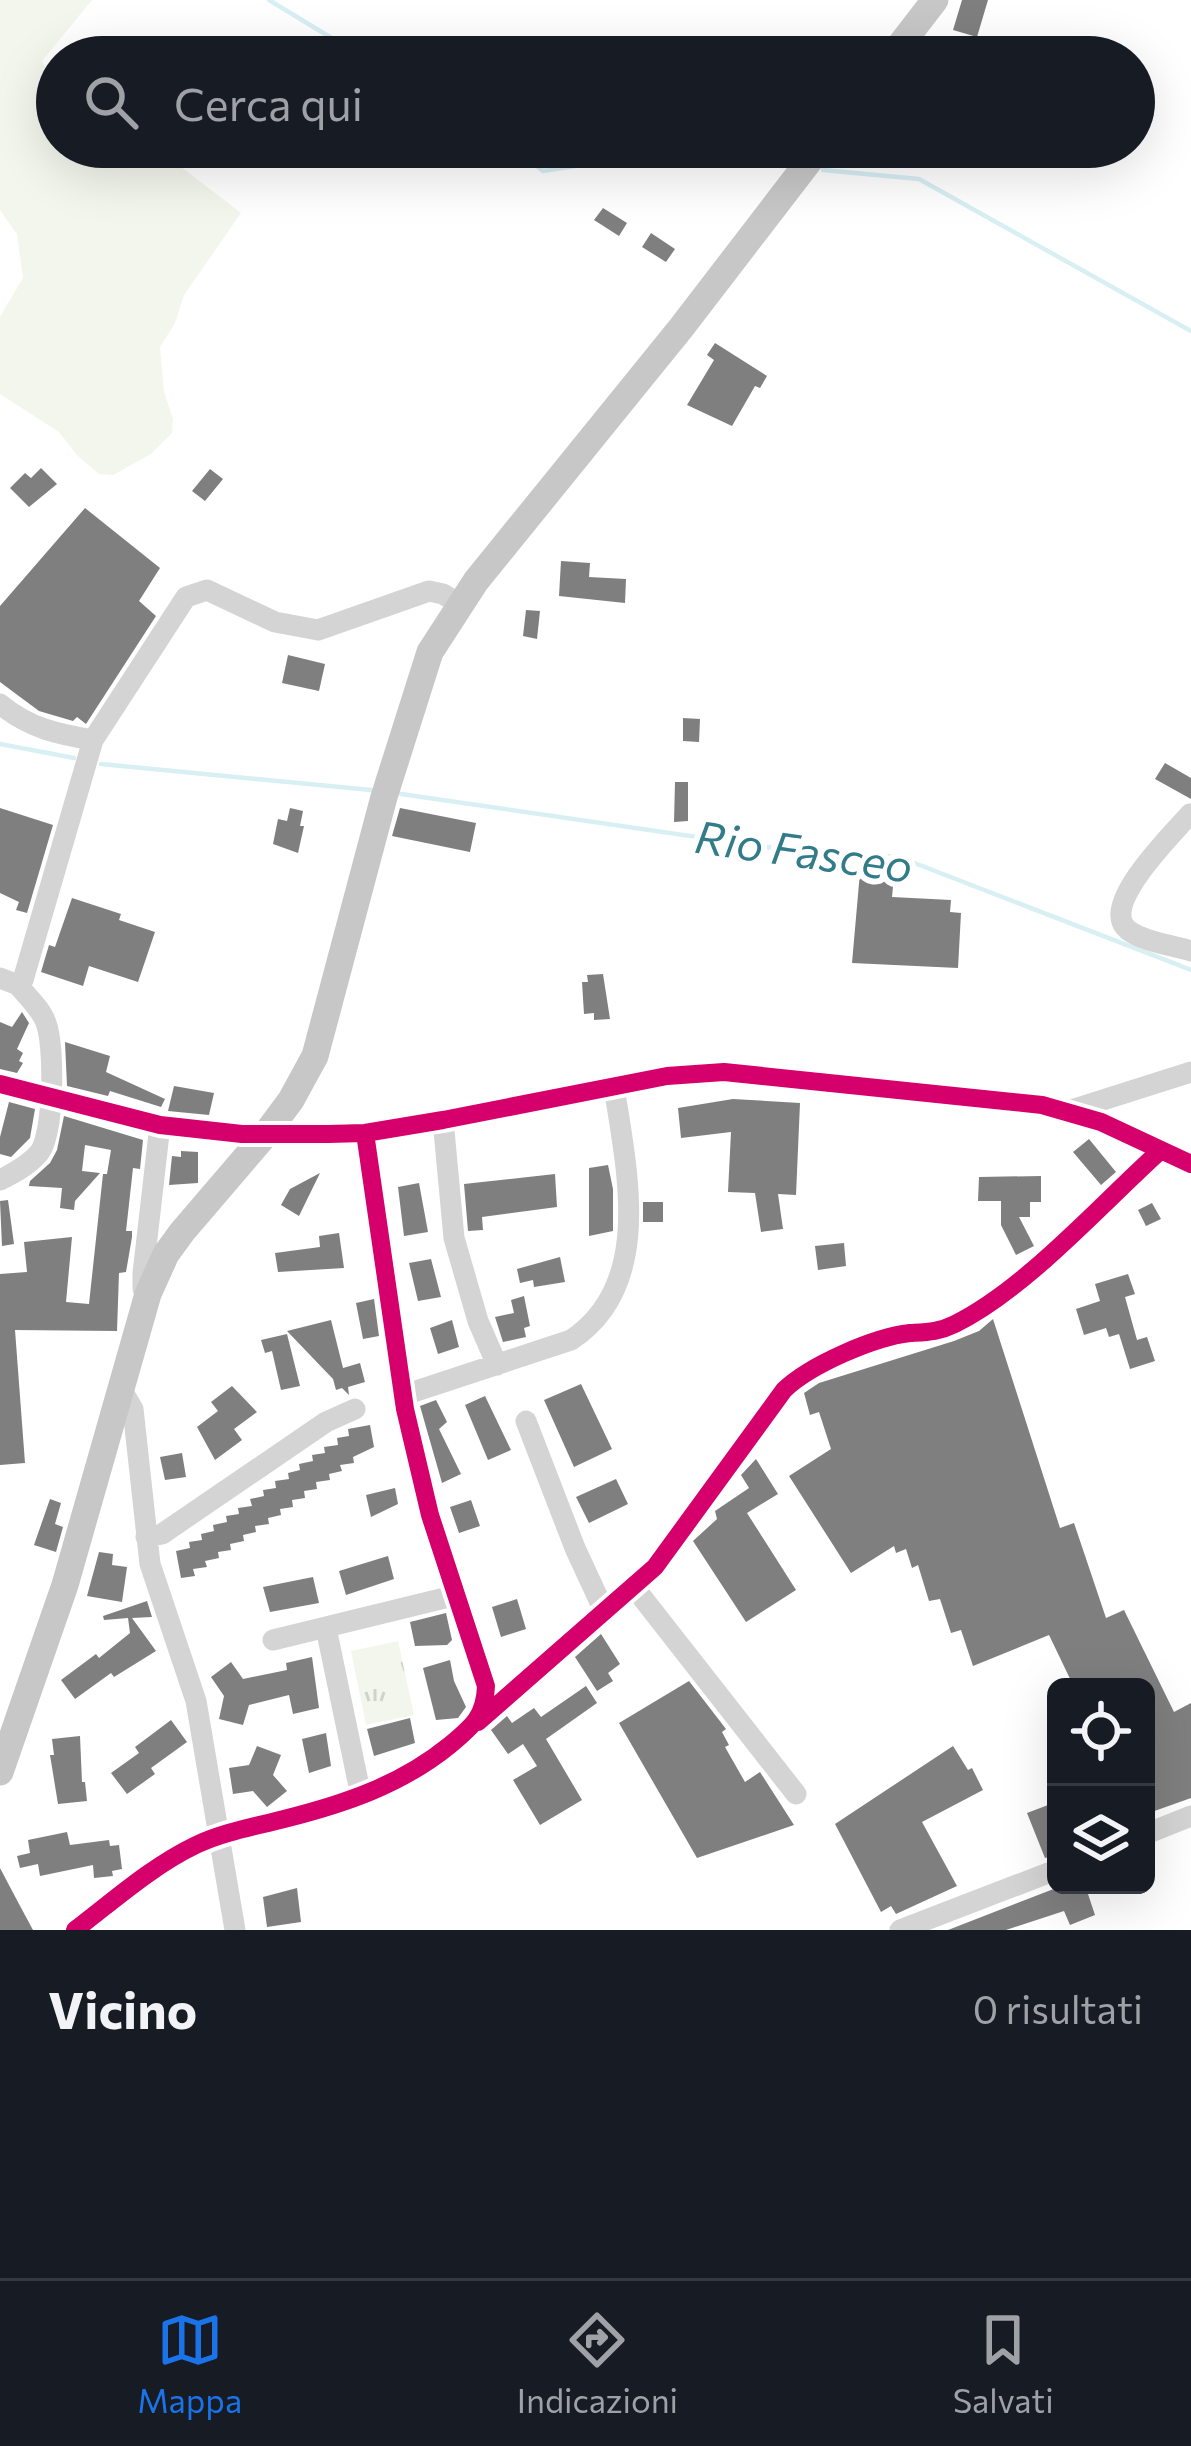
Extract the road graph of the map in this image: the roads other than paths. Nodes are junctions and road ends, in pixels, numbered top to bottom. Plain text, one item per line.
1 (925, 6) edge
2 (905, 36) edge
3 (804, 168) edge
4 (459, 604) junction
5 (0, 704) edge
6 (93, 740) junction
7 (1190, 814) edge
8 (1191, 950) edge
9 (9, 982) edge
10 (1191, 1072) edge
11 (0, 1084) edge
12 (614, 1086) junction
13 (50, 1097) junction
14 (1065, 1112) junction
15 (443, 1120) junction
16 (160, 1125) junction
17 (365, 1133) junction
18 (265, 1135) junction
19 (1161, 1150) junction
20 (1191, 1164) edge
21 (0, 1180) edge
22 (148, 1294) junction
23 (497, 1365) junction
24 (123, 1392) junction
25 (404, 1394) junction
26 (355, 1409) dead end
27 (526, 1421) dead end
28 (146, 1537) junction
29 (634, 1587) junction
30 (457, 1595) junction
31 (605, 1613) junction
32 (326, 1628) junction
33 (273, 1640) dead end
34 (478, 1722) junction
35 (0, 1772) edge
36 (796, 1794) dead end
37 (361, 1796) junction
38 (1191, 1816) edge
39 (1155, 1830) edge
40 (218, 1837) junction
41 (1047, 1873) edge
42 (75, 1930) edge
43 (235, 1930) edge
44 (899, 1930) edge

1 - 2 main road
3 - 4 main road
4 - 6 street
4 - 18 main road
5 - 6 street
6 - 9 street
7 - 8 street
9 - 13 street
10 - 14 street
11 - 13 street
12 - 14 street
12 - 15 street
12 - 23 street
13 - 16 street
13 - 21 street
14 - 19 street
15 - 17 street
15 - 23 street
16 - 18 street
16 - 22 street
17 - 18 street
17 - 25 street
18 - 22 main road
19 - 20 street
19 - 29 street
22 - 24 main road
23 - 25 street
24 - 28 street
24 - 35 main road
25 - 30 street
26 - 28 street
27 - 31 street
28 - 40 street
29 - 31 street
29 - 36 street
30 - 32 street
30 - 34 street
31 - 34 street
32 - 33 street
32 - 37 street
34 - 37 street
37 - 40 street
38 - 39 street
40 - 42 street
40 - 43 street
41 - 44 street

